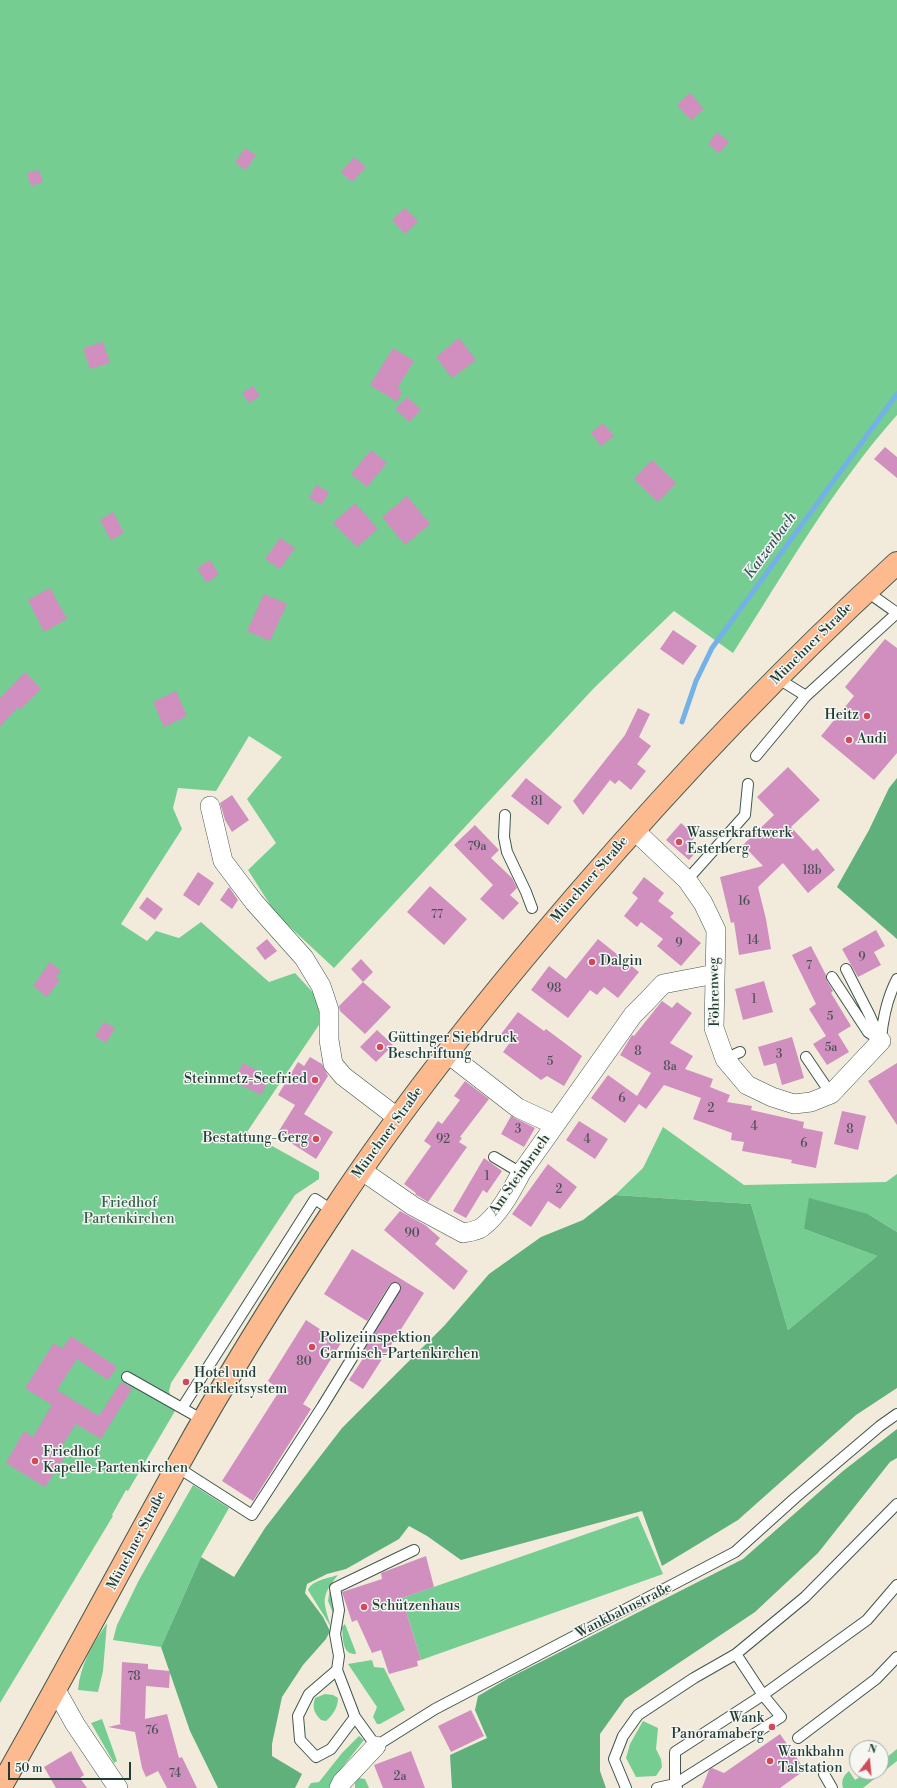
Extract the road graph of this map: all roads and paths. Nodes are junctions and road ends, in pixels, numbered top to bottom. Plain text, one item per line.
1 (897, 563) edge
2 (866, 591) junction
3 (897, 613) edge
4 (777, 678) junction
5 (806, 696) junction
6 (756, 756) dead end
7 (748, 784) dead end
8 (210, 806) dead end
9 (505, 815) dead end
10 (634, 830) junction
11 (687, 880) junction
12 (532, 908) dead end
13 (846, 969) dead end
14 (715, 974) junction
15 (832, 977) dead end
16 (897, 978) edge
17 (881, 1041) junction
18 (447, 1053) junction
19 (806, 1057) dead end
20 (830, 1094) junction
21 (398, 1118) junction
22 (555, 1126) junction
23 (494, 1157) dead end
24 (361, 1170) junction
25 (521, 1173) junction
26 (334, 1211) junction
27 (395, 1288) dead end
28 (127, 1377) dead end
29 (182, 1408) junction
30 (897, 1414) edge
31 (203, 1420) junction
32 (177, 1466) junction
33 (897, 1504) edge
34 (414, 1550) dead end
35 (897, 1585) edge
36 (736, 1654) junction
37 (897, 1657) edge
38 (337, 1670) junction
39 (56, 1690) junction
40 (763, 1695) junction
41 (355, 1717) junction
42 (798, 1738) dead end
43 (376, 1746) junction
44 (824, 1774) dead end
45 (676, 1786) edge
46 (0, 1788) edge
47 (118, 1788) edge
48 (339, 1788) edge
49 (626, 1788) edge
50 (657, 1788) edge
51 (832, 1788) edge

1 - 2 main road, Münchner Straße
2 - 3 lane
2 - 4 main road, Münchner Straße
3 - 5 lane
4 - 5 lane
4 - 10 main road, Münchner Straße
5 - 6 lane
7 - 11 lane
8 - 21 street
9 - 12 lane
10 - 11 street, Föhrenweg
10 - 18 main road, Münchner Straße
11 - 14 street, Föhrenweg
13 - 17 lane
14 - 20 street, Föhrenweg
14 - 22 street, Am Steinbruch
15 - 17 lane
16 - 17 lane
17 - 20 street, Föhrenweg
18 - 21 main road, Münchner Straße
18 - 22 street, Am Steinbruch
19 - 20 lane
21 - 24 main road, Münchner Straße
22 - 25 street, Am Steinbruch
23 - 25 lane
24 - 25 street, Am Steinbruch
24 - 26 main road, Münchner Straße
26 - 29 lane
26 - 31 main road, Münchner Straße
27 - 32 lane
28 - 29 lane
29 - 31 lane
30 - 43 lane, Wankbahnstraße
31 - 32 main road, Münchner Straße
32 - 39 main road, Münchner Straße
33 - 36 lane
34 - 38 lane
35 - 40 lane
36 - 40 lane
36 - 49 lane
37 - 42 lane
38 - 41 lane
38 - 41 lane
39 - 46 main road, Münchner Straße
39 - 47 street
40 - 45 lane
40 - 45 lane
41 - 43 lane
43 - 48 street, Wankbahnstraße
44 - 51 lane
45 - 50 lane

